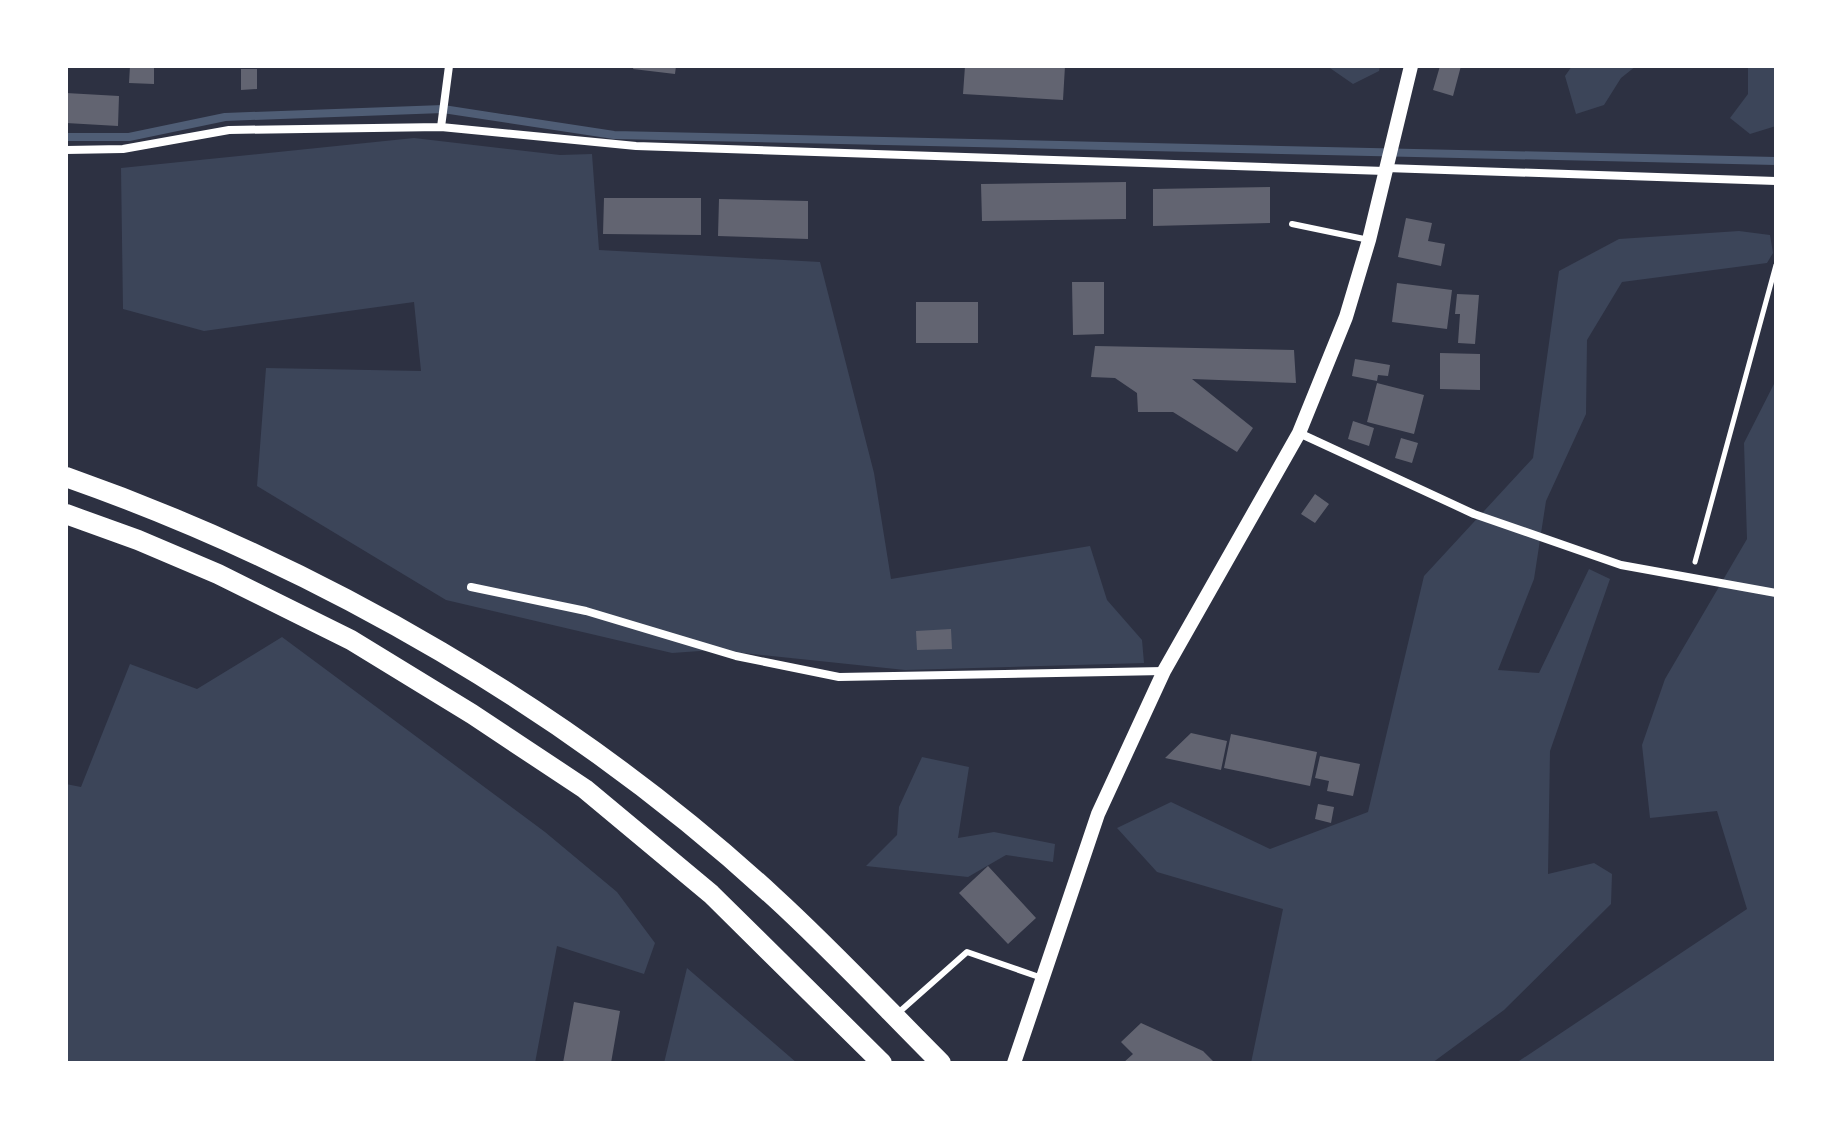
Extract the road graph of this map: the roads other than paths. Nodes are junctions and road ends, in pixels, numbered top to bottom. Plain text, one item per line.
1 (449, 66) edge
2 (1411, 66) edge
3 (441, 127) junction
4 (66, 150) edge
5 (1386, 170) junction
6 (1776, 181) edge
7 (1292, 224) dead end
8 (1369, 240) junction
9 (1299, 433) junction
10 (66, 477) edge
11 (66, 514) edge
12 (471, 587) dead end
13 (1776, 593) edge
14 (1164, 671) junction
15 (1043, 978) junction
16 (894, 1016) junction
17 (882, 1063) edge
18 (941, 1063) edge
19 (1014, 1063) edge

1 - 3 street
2 - 5 street
3 - 4 street
3 - 5 street
5 - 6 street
5 - 8 street
7 - 8 lane
8 - 9 street
9 - 13 street
9 - 14 street
10 - 16 highway
11 - 17 highway
12 - 14 street
14 - 15 street
15 - 16 lane
15 - 19 street
16 - 18 highway

